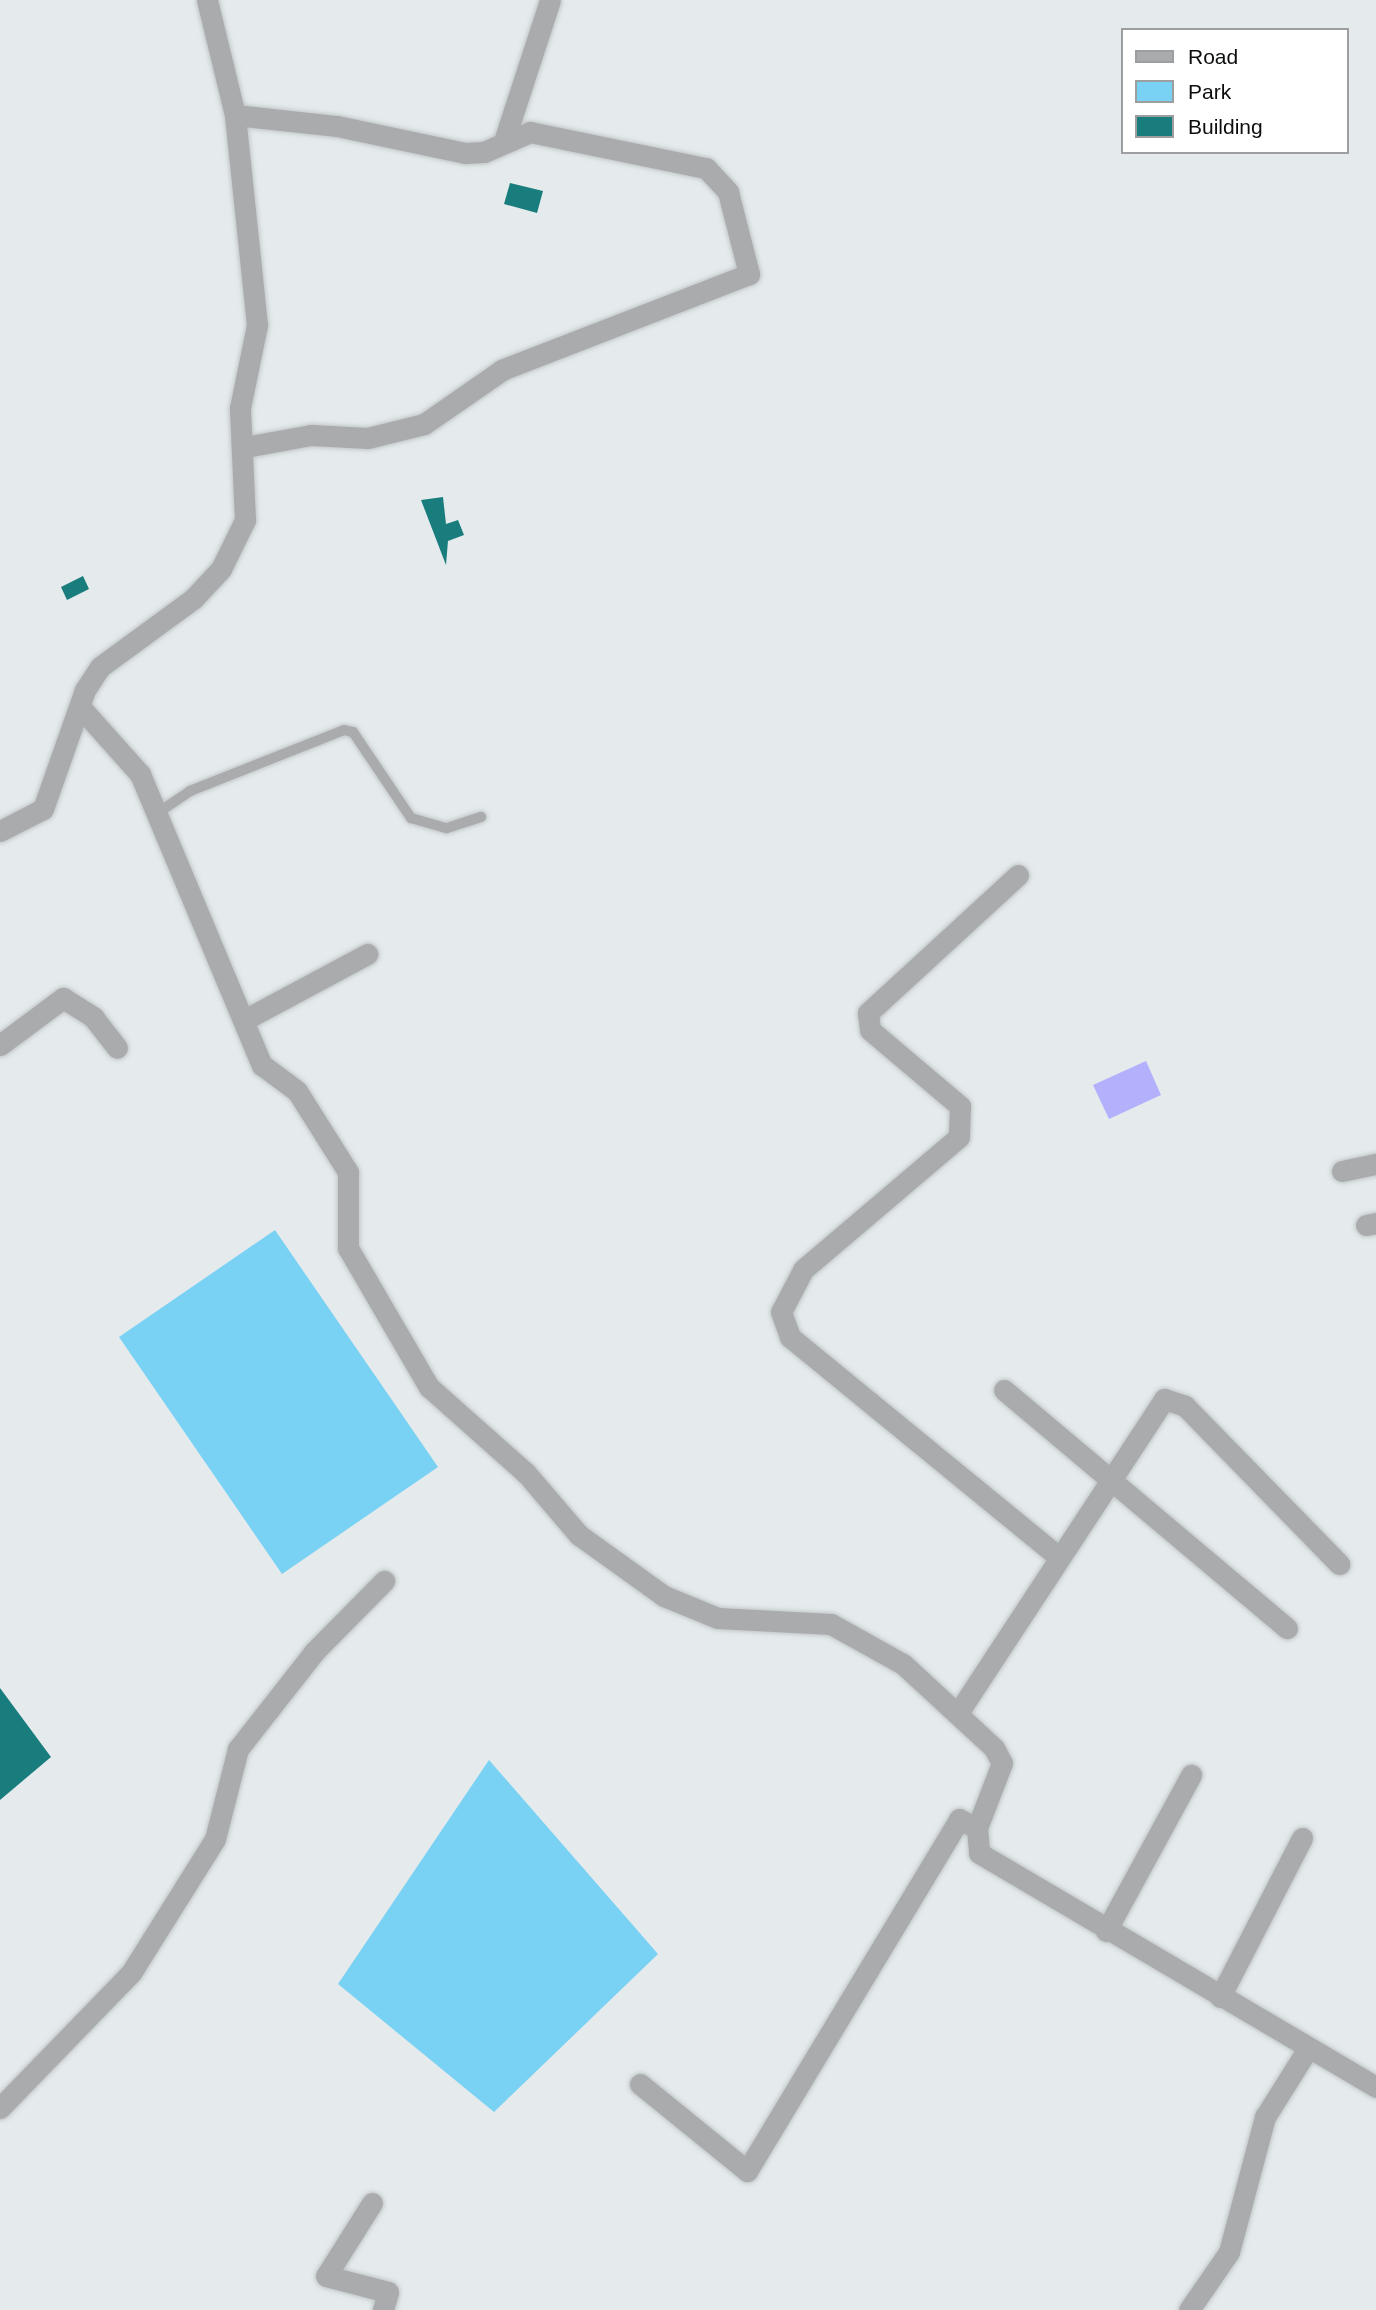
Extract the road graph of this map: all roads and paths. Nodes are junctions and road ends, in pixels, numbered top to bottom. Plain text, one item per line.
1 (207, 0) edge
2 (551, 0) edge
3 (235, 115) junction
4 (504, 141) junction
5 (244, 447) junction
6 (82, 709) junction
7 (159, 812) junction
8 (481, 817) dead end
9 (0, 831) edge
10 (1018, 876) dead end
11 (367, 954) dead end
12 (244, 1020) junction
13 (0, 1045) edge
14 (117, 1048) dead end
15 (1376, 1164) edge
16 (1342, 1171) dead end
17 (1003, 1390) dead end
18 (1111, 1478) junction
19 (1059, 1558) junction
20 (1339, 1564) dead end
21 (384, 1581) dead end
22 (1287, 1628) dead end
23 (958, 1713) junction
24 (1191, 1775) dead end
25 (977, 1828) junction
26 (1302, 1838) dead end
27 (1106, 1931) junction
28 (1220, 1997) junction
29 (1307, 2050) junction
30 (640, 2084) dead end
31 (1376, 2088) edge
32 (0, 2108) edge
33 (372, 2203) dead end
34 (383, 2310) edge
35 (1189, 2310) edge

1 - 3 street
2 - 4 street
3 - 4 street
3 - 5 street
4 - 5 street
5 - 6 street
6 - 7 street
6 - 9 street
7 - 8 lane
7 - 12 street
10 - 19 street
11 - 12 street
12 - 23 street
13 - 14 street
15 - 16 street
17 - 18 street
18 - 19 street
18 - 20 street
18 - 22 street
19 - 23 street
21 - 32 street
23 - 25 street
24 - 27 street
25 - 27 street
25 - 30 street
26 - 28 street
27 - 28 street
28 - 29 street
29 - 31 street
29 - 35 street
33 - 34 street

